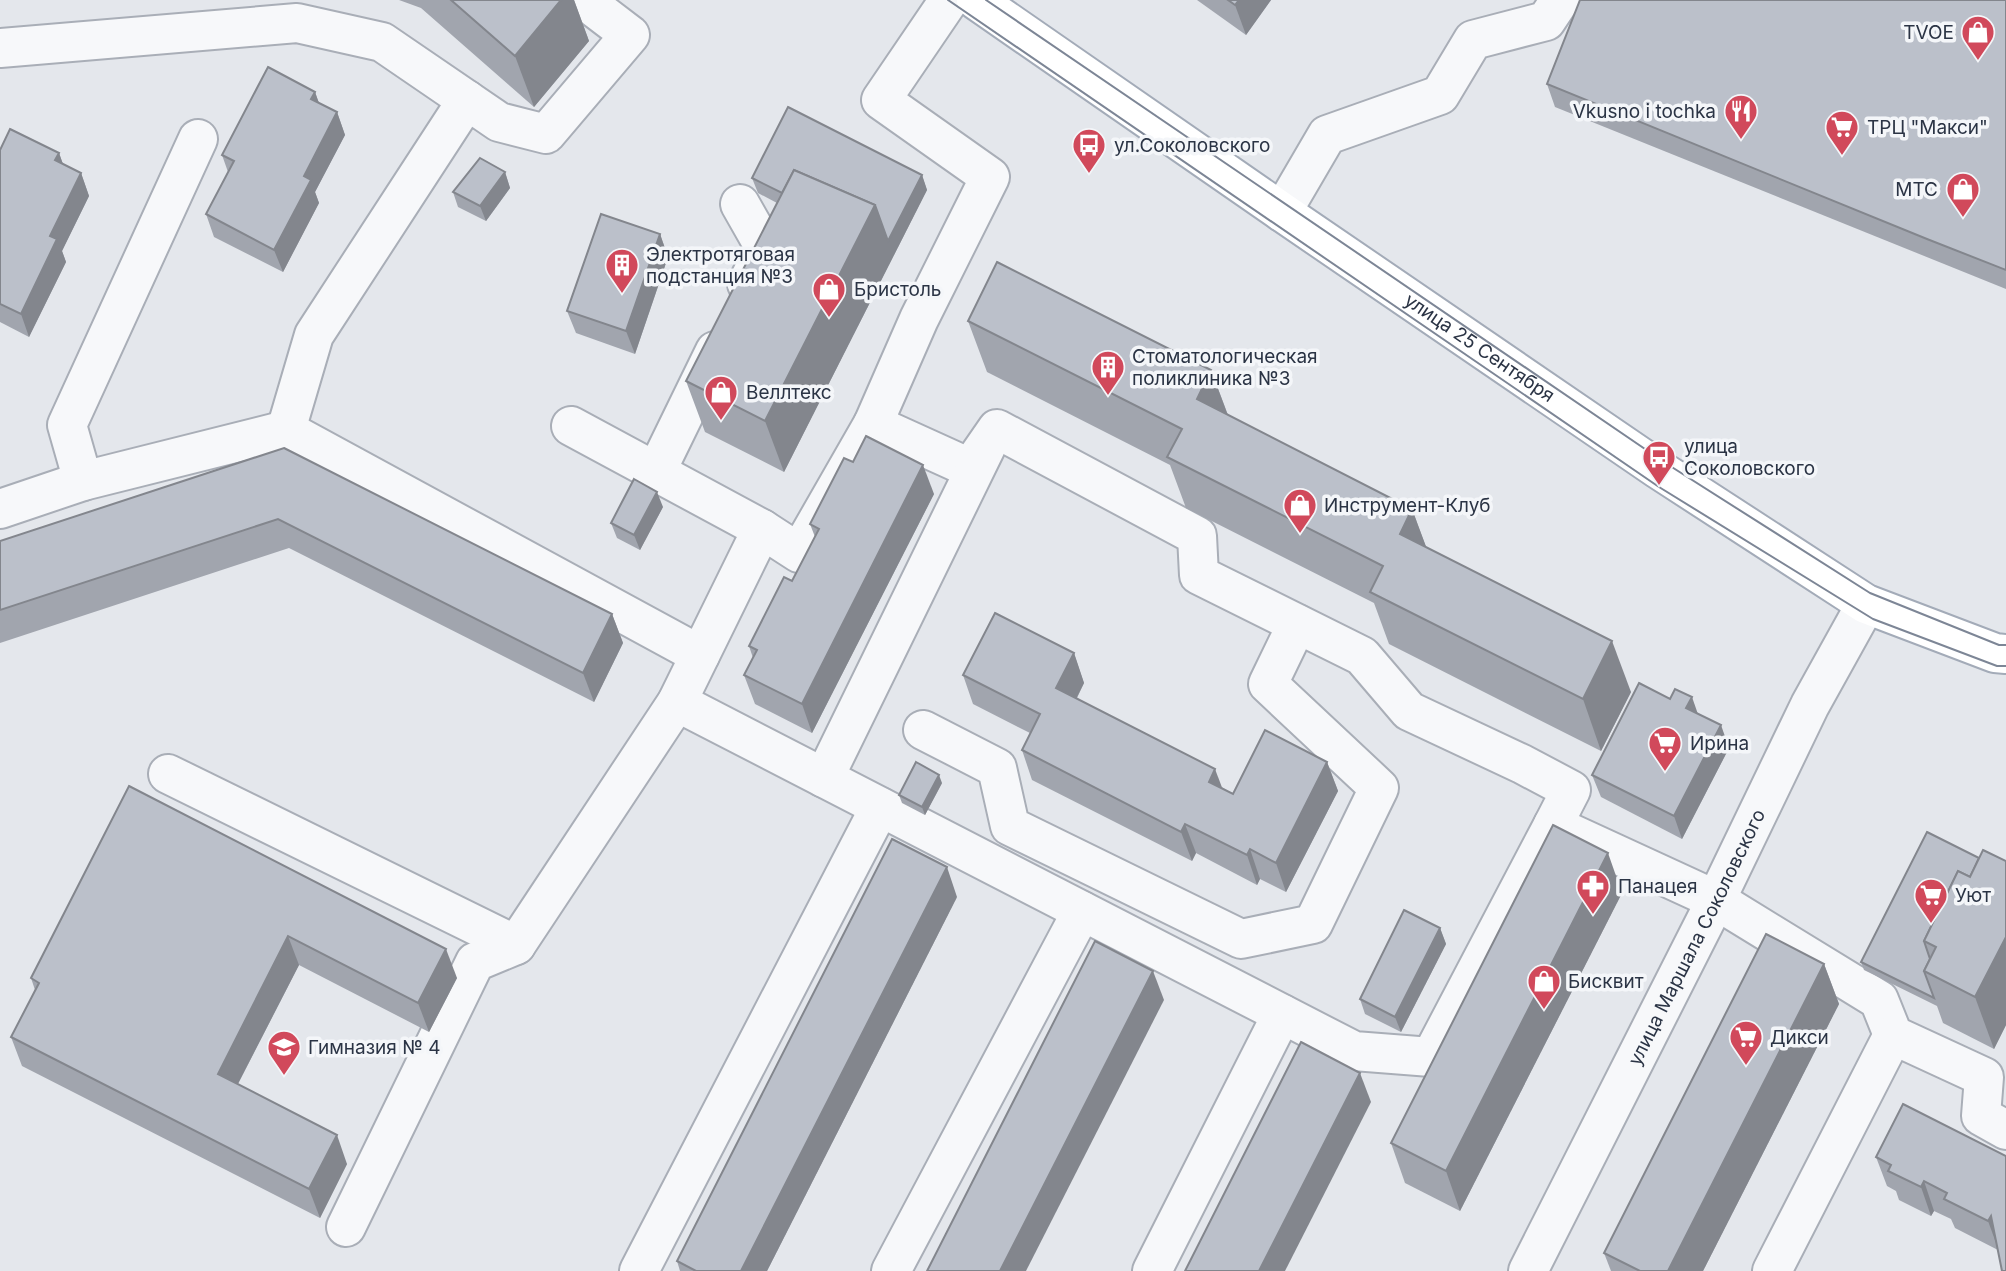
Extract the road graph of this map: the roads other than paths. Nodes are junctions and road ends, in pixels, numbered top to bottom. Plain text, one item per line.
1 (584, 0) edge
2 (949, 0) edge
3 (976, 0) edge
4 (1559, 0) edge
5 (0, 47) edge
6 (467, 100) junction
7 (198, 139) dead end
8 (740, 204) dead end
9 (1282, 212) junction
10 (873, 424) junction
11 (571, 426) dead end
12 (286, 430) junction
13 (990, 440) junction
14 (656, 472) junction
15 (83, 481) junction
16 (0, 509) edge
17 (762, 529) junction
18 (1866, 604) junction
19 (1297, 624) junction
20 (2006, 654) edge
21 (700, 655) junction
22 (677, 702) junction
23 (923, 730) dead end
24 (168, 774) dead end
25 (824, 778) junction
26 (880, 807) junction
27 (1553, 825) junction
28 (1716, 900) junction
29 (1082, 911) junction
30 (516, 945) junction
31 (1282, 1014) junction
32 (1893, 1035) junction
33 (1995, 1078) edge
34 (2006, 1130) edge
35 (346, 1227) dead end
36 (639, 1271) edge
37 (891, 1271) edge
38 (1152, 1271) edge
39 (1528, 1271) edge
40 (1773, 1271) edge

1 - 6 street
2 - 10 street
3 - 9 main road, улица 25 Сентября
4 - 9 street
5 - 6 street
6 - 12 street
7 - 15 street
8 - 14 street
9 - 18 main road, улица 25 Сентября
10 - 13 street
10 - 17 street
11 - 14 street
12 - 15 street
12 - 21 street
13 - 19 street
13 - 25 street
14 - 17 street
15 - 16 street
17 - 21 street
18 - 20 main road, улица 25 Сентября
18 - 28 street, улица Маршала Соколовского
19 - 23 street
19 - 27 street
21 - 22 street
22 - 25 street
22 - 30 street
24 - 30 street
25 - 26 street
26 - 29 street
26 - 36 street
27 - 28 street
27 - 31 street
28 - 32 street
28 - 39 street, улица Маршала Соколовского
29 - 31 street
29 - 37 street
30 - 35 street
31 - 38 street
32 - 33 street
32 - 40 street
33 - 34 street

